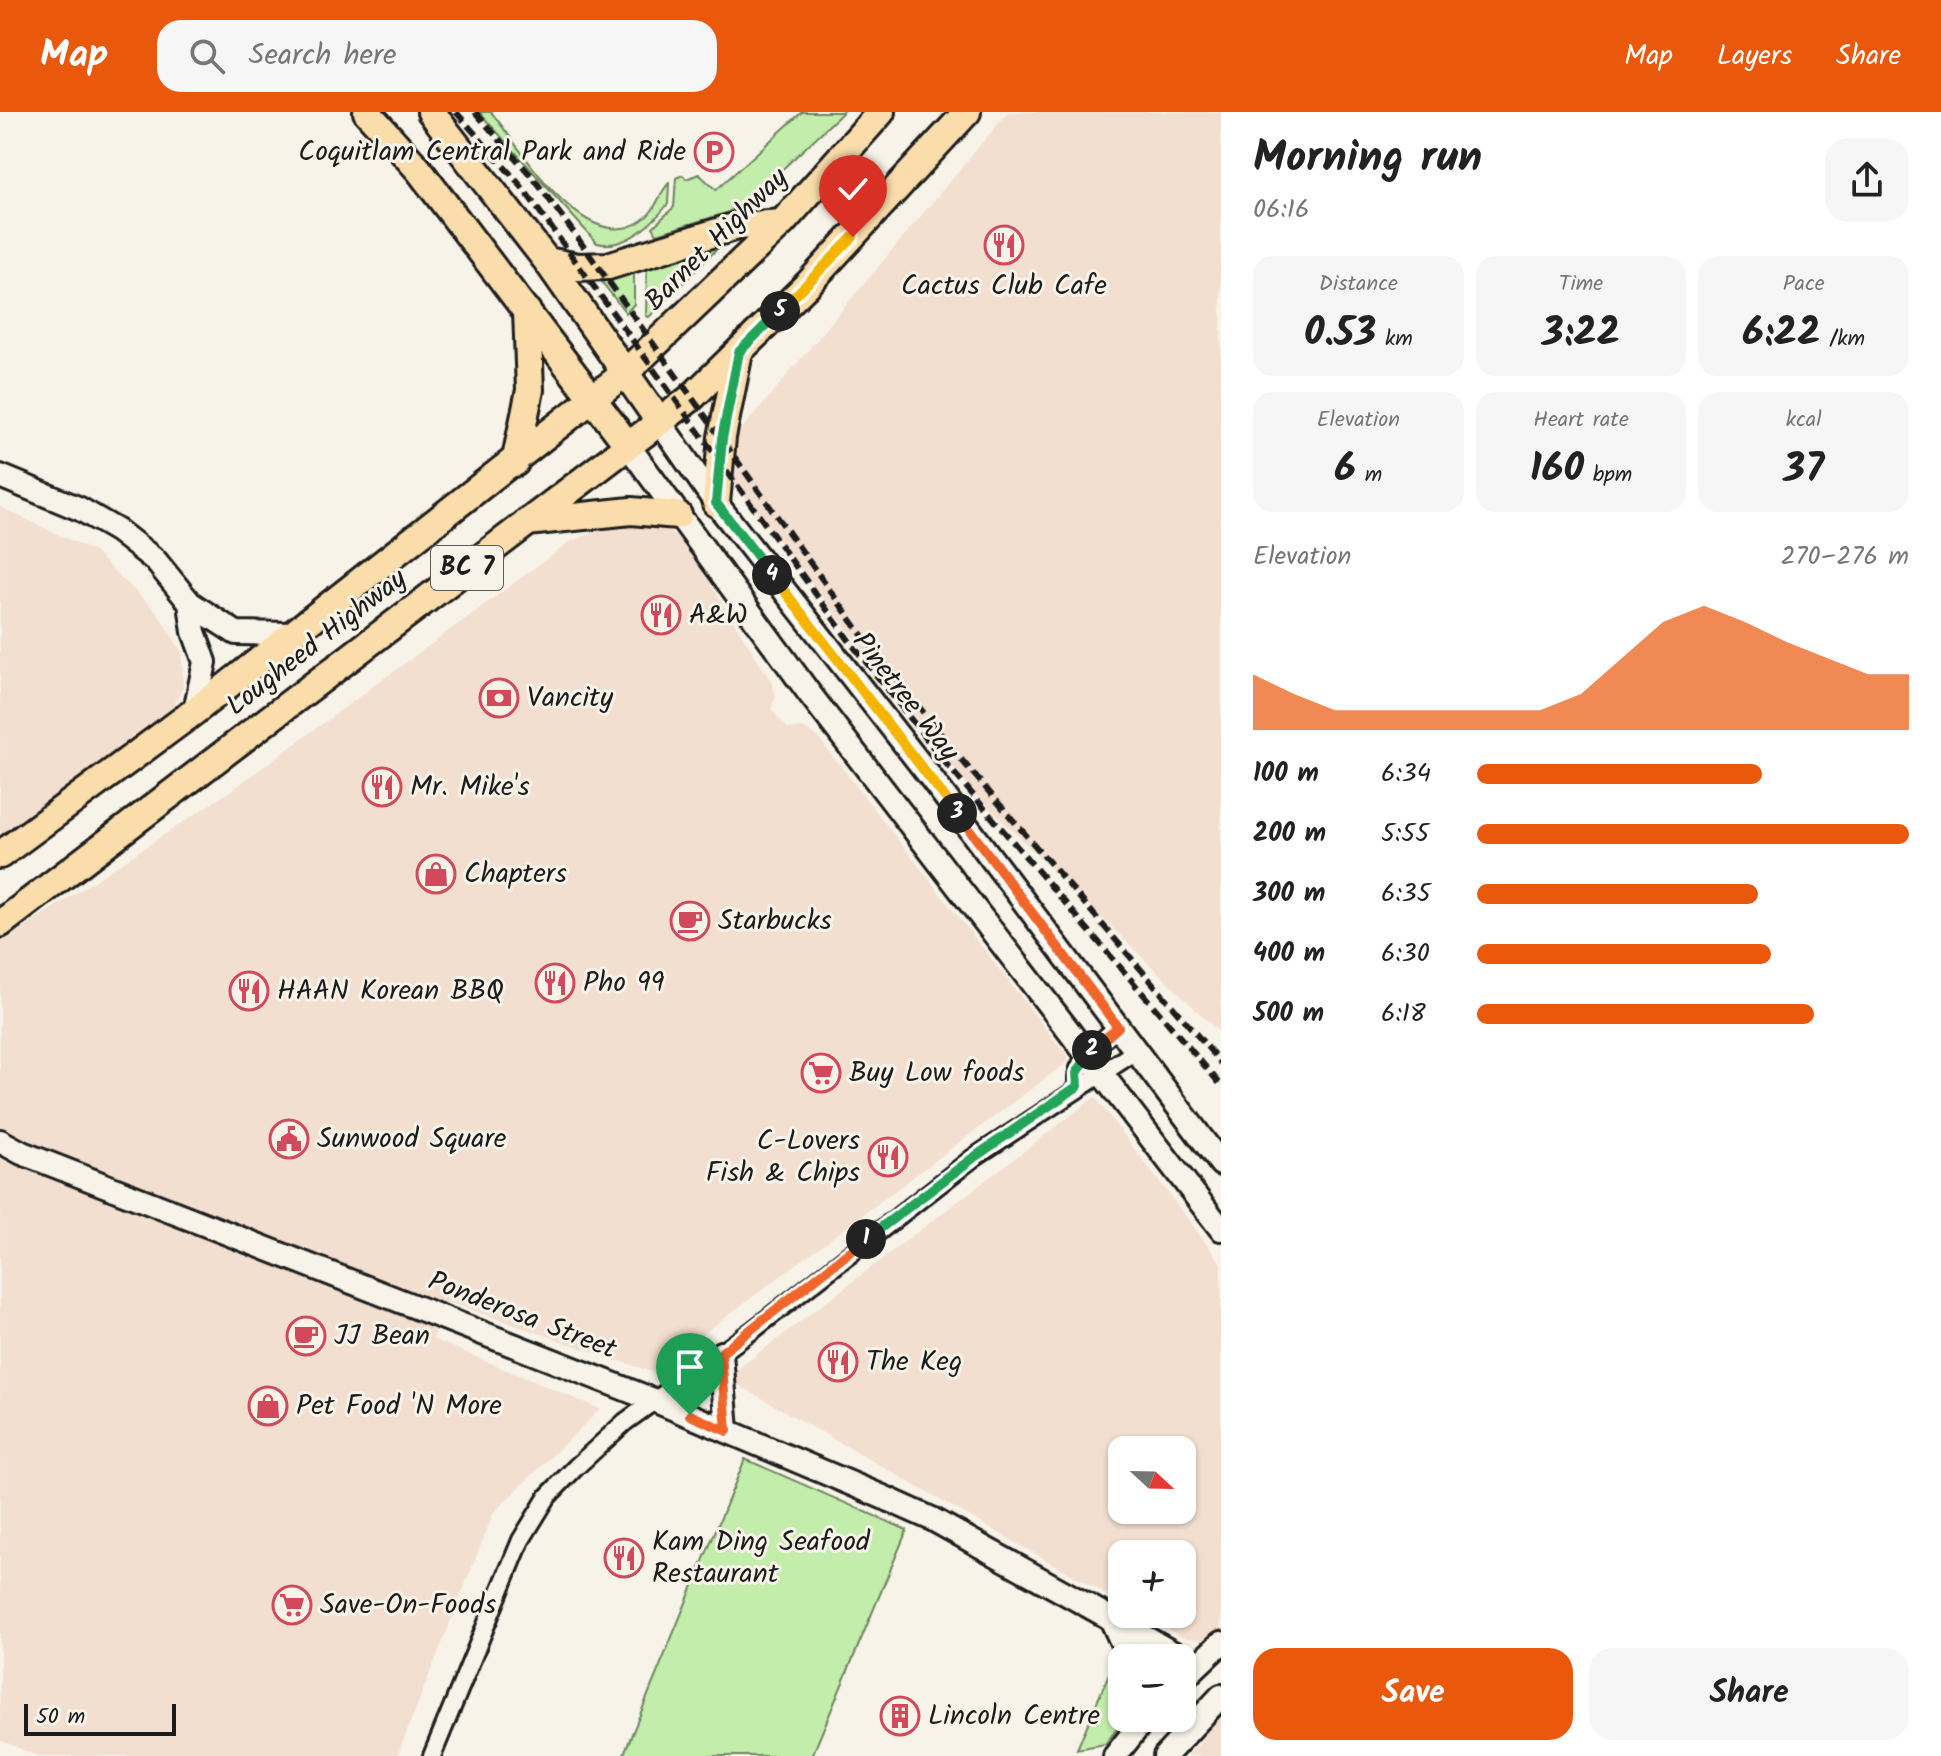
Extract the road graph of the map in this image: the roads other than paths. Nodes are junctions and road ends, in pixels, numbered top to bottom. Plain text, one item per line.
1 (367, 112) edge
2 (431, 112) edge
3 (881, 112) edge
4 (967, 112) edge
5 (782, 223) junction
6 (547, 261) junction
7 (527, 311) junction
8 (739, 352) junction
9 (625, 373) junction
10 (594, 400) junction
11 (659, 421) junction
12 (627, 444) junction
13 (515, 463) junction
14 (0, 476) edge
15 (716, 503) junction
16 (678, 515) junction
17 (527, 522) junction
18 (190, 603) junction
19 (294, 634) junction
20 (195, 711) junction
21 (0, 855) edge
22 (0, 924) edge
23 (1118, 1027) junction
24 (1136, 1051) junction
25 (1087, 1056) junction
26 (1102, 1075) junction
27 (1078, 1086) junction
28 (0, 1141) edge
29 (1221, 1164) edge
30 (1221, 1229) edge
31 (721, 1353) junction
32 (656, 1401) junction
33 (727, 1431) junction
34 (1108, 1617) edge
35 (1126, 1628) edge
36 (1221, 1643) edge
37 (1152, 1644) edge
38 (1196, 1659) edge
39 (1196, 1672) edge
40 (1221, 1688) edge
41 (1221, 1696) edge
42 (1134, 1732) edge
43 (432, 1756) edge
44 (1115, 1756) edge
45 (1165, 1756) edge

1 - 7 main road
2 - 6 main road
3 - 5 main road, Barnet Highway
4 - 8 main road
5 - 6 main road
5 - 9 main road, Barnet Highway
6 - 9 main road
7 - 10 main road
7 - 13 main road
8 - 11 main road
8 - 15 main road
9 - 10 main road, Lougheed Highway / BC 7
9 - 11 main road
10 - 12 main road
10 - 13 main road, Lougheed Highway / BC 7
11 - 12 main road, BC 7
11 - 15 main road, Pinetree Way
12 - 16 main road
12 - 17 main road, Lougheed Highway / BC 7
13 - 19 main road, Lougheed Highway / BC 7
14 - 18 main road
15 - 23 main road, Pinetree Way
16 - 17 main road
16 - 25 main road
17 - 22 main road, Lougheed Highway / BC 7
18 - 19 main road
18 - 20 main road
19 - 20 main road, Lougheed Highway / BC 7
20 - 21 main road, Lougheed Highway / BC 7
23 - 24 main road, Pinetree Way
23 - 25 street
24 - 26 street
24 - 29 main road, Pinetree Way
25 - 26 main road
25 - 27 street
26 - 27 street
26 - 30 main road
27 - 31 street
28 - 32 main road, Ponderosa Street
31 - 32 street
31 - 33 main road
32 - 33 main road, Ponderosa Street
32 - 43 street
33 - 34 main road, Ponderosa Street
35 - 37 main road, Ponderosa Street
36 - 38 main road
39 - 40 main road, Ponderosa Street
41 - 45 main road
42 - 44 main road

